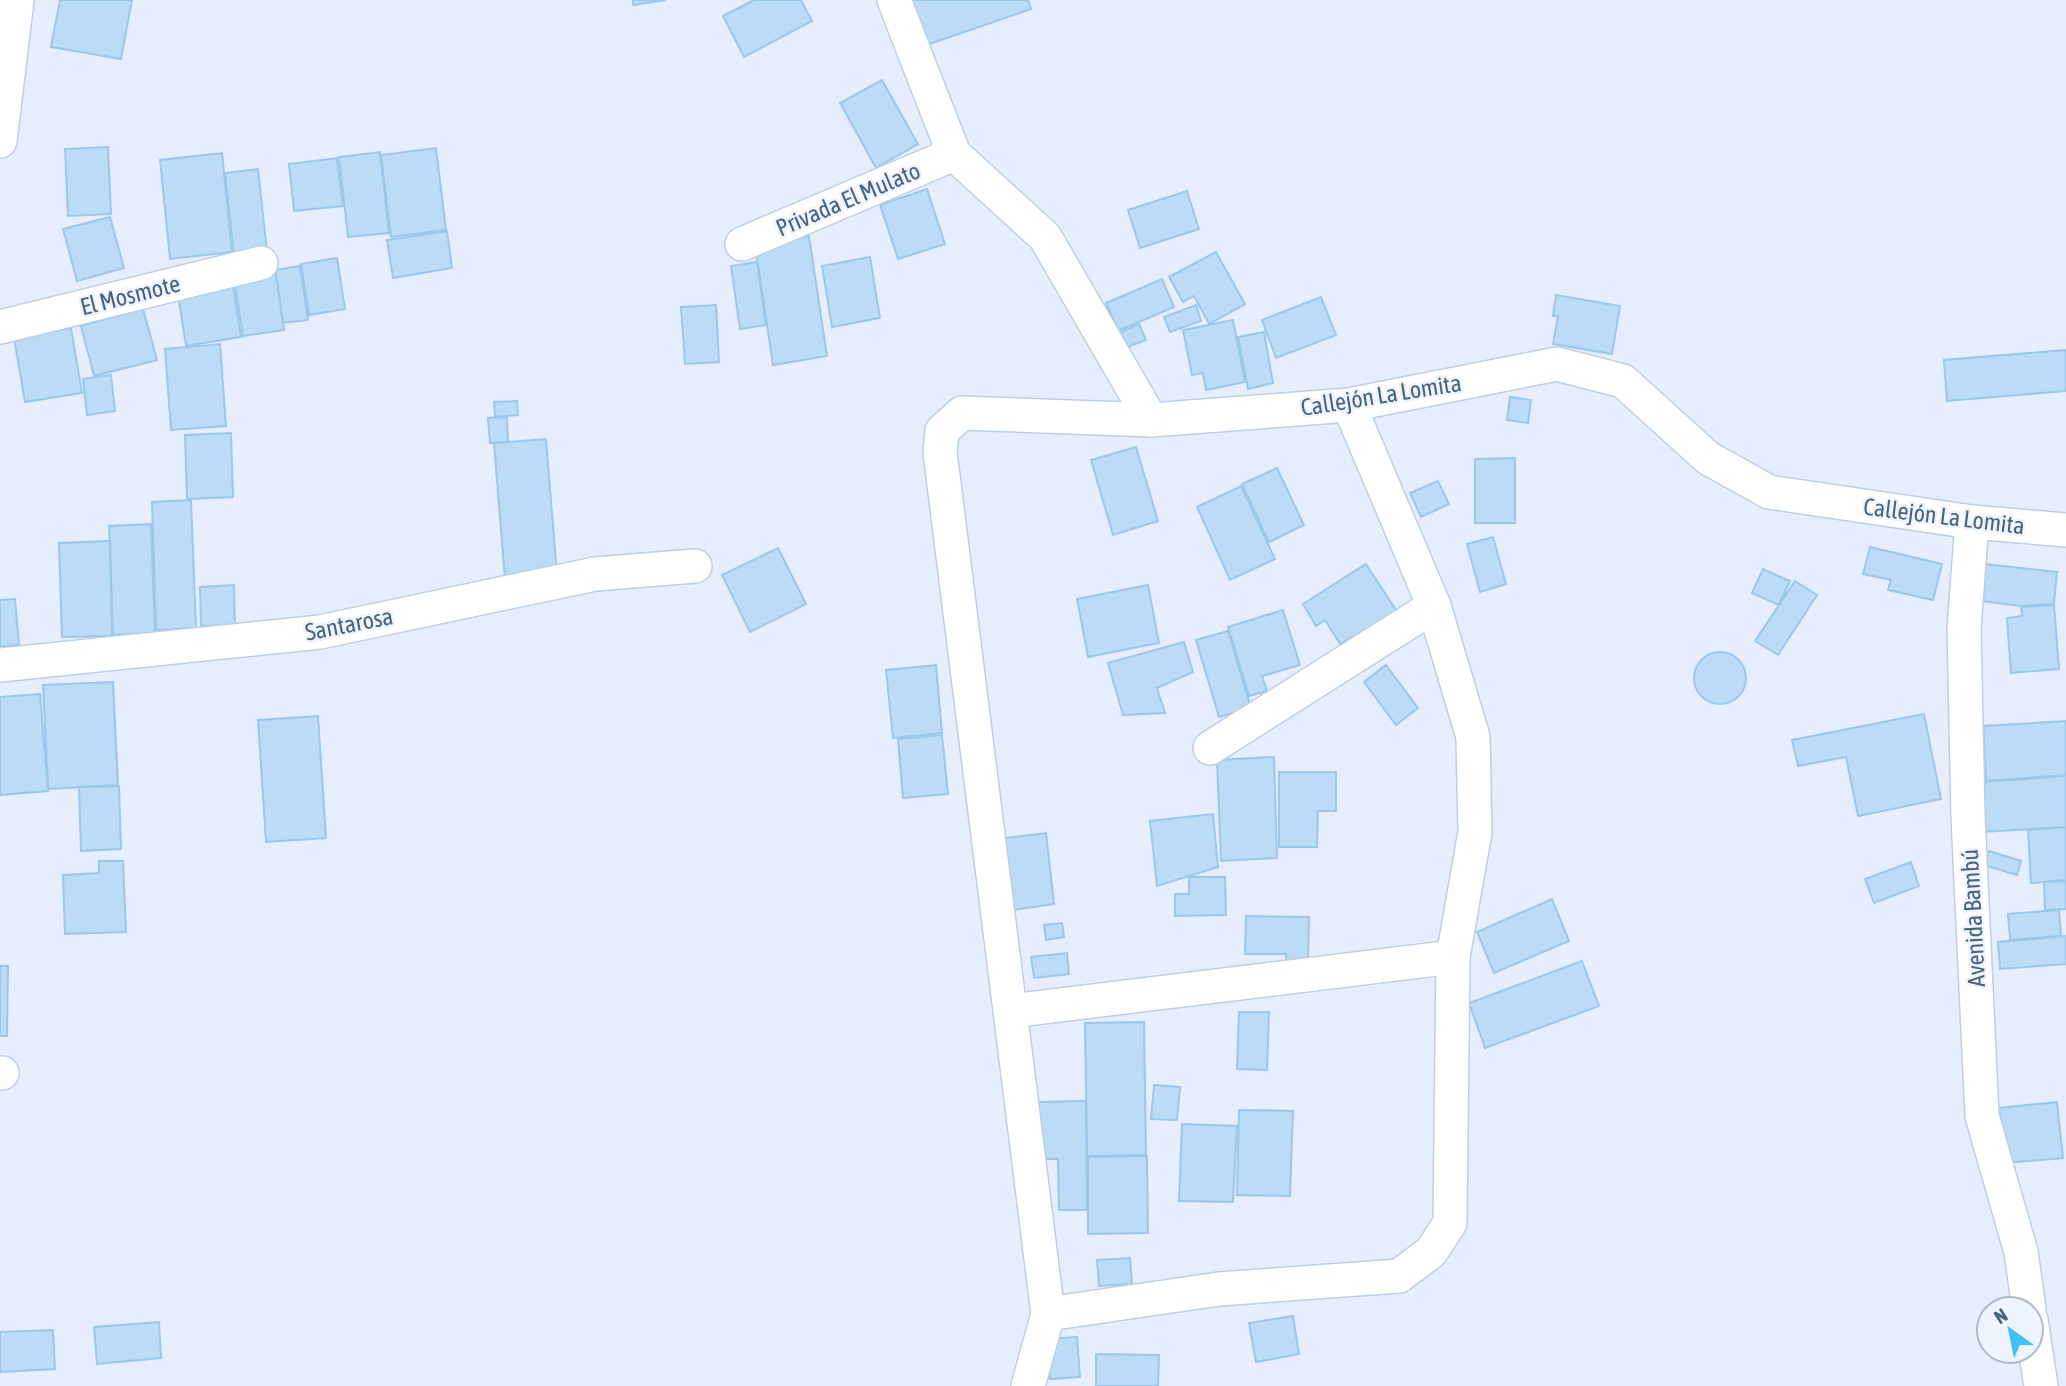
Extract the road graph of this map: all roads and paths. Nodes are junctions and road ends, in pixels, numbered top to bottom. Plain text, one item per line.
1 (17, 0) edge
2 (894, 0) edge
3 (0, 141) edge
4 (954, 154) junction
5 (742, 244) dead end
6 (261, 263) dead end
7 (0, 327) edge
8 (1349, 405) junction
9 (1151, 420) junction
10 (1972, 522) junction
11 (2066, 530) edge
12 (695, 566) dead end
13 (1434, 606) junction
14 (0, 665) edge
15 (1210, 748) dead end
16 (1452, 957) junction
17 (1010, 1011) junction
18 (2027, 1295) edge
19 (1048, 1314) junction
20 (2038, 1365) edge
21 (1028, 1386) edge
22 (2041, 1386) edge

1 - 3 street
2 - 4 street
4 - 5 street, Privada El Mulato
4 - 9 street
6 - 7 street, El Mosmote
8 - 9 street, Callejón La Lomita
8 - 10 street, Callejón La Lomita
8 - 13 street
9 - 17 street, Callejón La Lomita
10 - 11 street, Callejón La Lomita
10 - 18 street, Avenida Bambú
12 - 14 street, Santarosa
13 - 15 street
13 - 16 street
16 - 17 street
16 - 19 street
17 - 19 street
19 - 21 street
20 - 22 street

